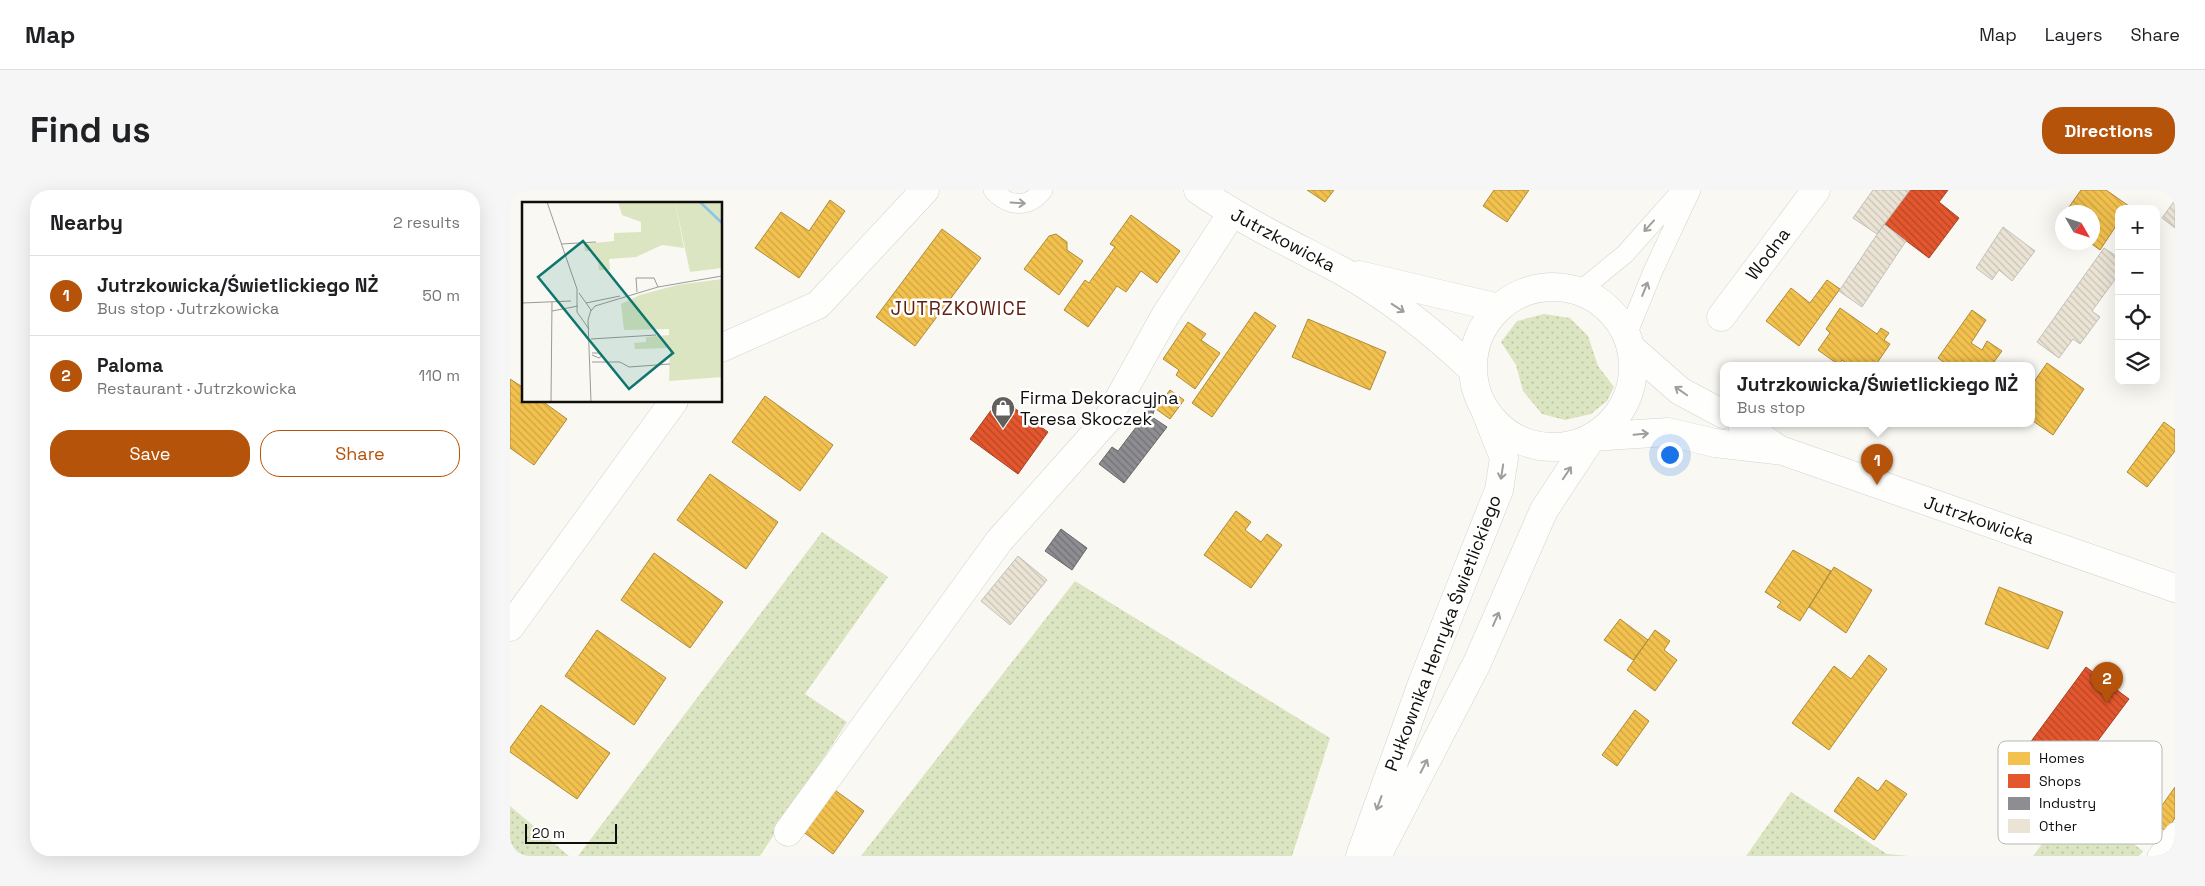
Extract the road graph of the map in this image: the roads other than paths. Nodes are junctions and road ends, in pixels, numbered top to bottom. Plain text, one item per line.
1 (925, 190) edge
2 (993, 190) edge
3 (1042, 190) edge
4 (1198, 190) edge
5 (1682, 190) edge
6 (1691, 190) edge
7 (1816, 190) edge
8 (1232, 213) junction
9 (1342, 272) junction
10 (1580, 291) junction
11 (1499, 308) junction
12 (1721, 317) dead end
13 (1629, 341) junction
14 (722, 348) edge
15 (1473, 370) junction
16 (673, 402) edge
17 (1485, 410) junction
18 (1720, 412) edge
19 (1746, 427) edge
20 (1592, 436) junction
21 (1782, 451) junction
22 (2175, 588) edge
23 (510, 627) edge
24 (788, 832) dead end
25 (2175, 832) edge
26 (1360, 856) edge
27 (1377, 856) edge
28 (2158, 856) edge

1 - 14 street
2 -> 3 lane
4 - 8 street, Jutrzkowicka
5 -> 10 lane
13 -> 6 lane
7 - 12 street, Wodna
8 - 9 street, Jutrzkowicka
8 - 24 street
9 - 11 street, Jutrzkowicka
9 -> 15 street, Jutrzkowicka
10 - 11 street
10 - 13 street
11 - 15 street
18 -> 13 street
13 - 20 street
15 - 17 street
16 - 23 street
17 - 20 street
17 -> 26 street, Pułkownika Henryka Świetlickiego
19 - 21 street, Jutrzkowicka
20 -> 21 street, Jutrzkowicka
27 -> 20 street, Pułkownika Henryka Świetlickiego
21 - 22 street, Jutrzkowicka
25 - 28 lane

